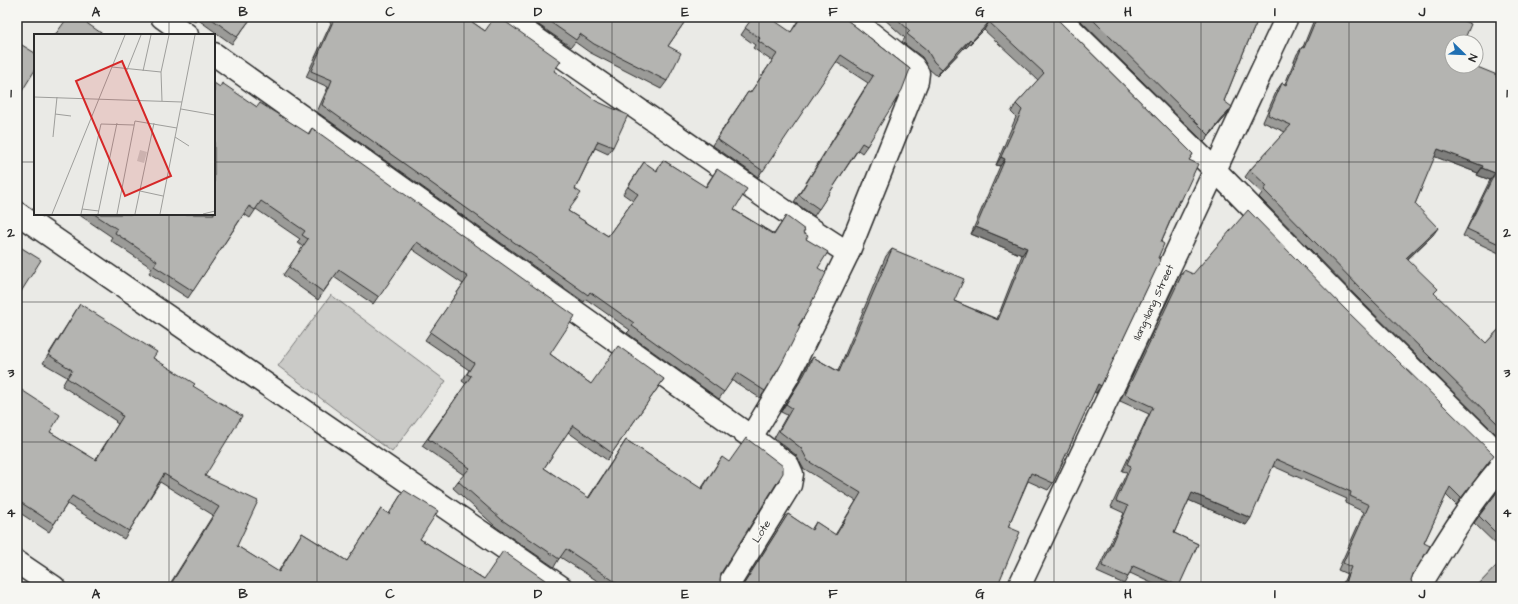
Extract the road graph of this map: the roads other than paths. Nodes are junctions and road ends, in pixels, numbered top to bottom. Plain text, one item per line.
1 (162, 17) edge
2 (505, 17) edge
3 (850, 17) edge
4 (1059, 17) edge
5 (1286, 17) edge
6 (186, 34) edge
7 (215, 55) edge
8 (1215, 170) junction
9 (17, 213) edge
10 (848, 253) junction
11 (751, 436) junction
12 (1501, 456) edge
13 (1501, 467) edge
14 (17, 562) edge
15 (54, 587) edge
16 (561, 587) edge
17 (727, 587) edge
18 (1019, 587) edge
19 (1419, 587) edge

1 - 6 main road
2 - 10 main road
3 - 10 main road
4 - 8 main road
5 - 8 main road, Ilang-Ilang Street
7 - 11 main road
8 - 12 main road
8 - 18 main road, Ilang-Ilang Street
9 - 16 main road
10 - 11 main road
11 - 17 main road, Lote
13 - 19 main road
14 - 15 main road

